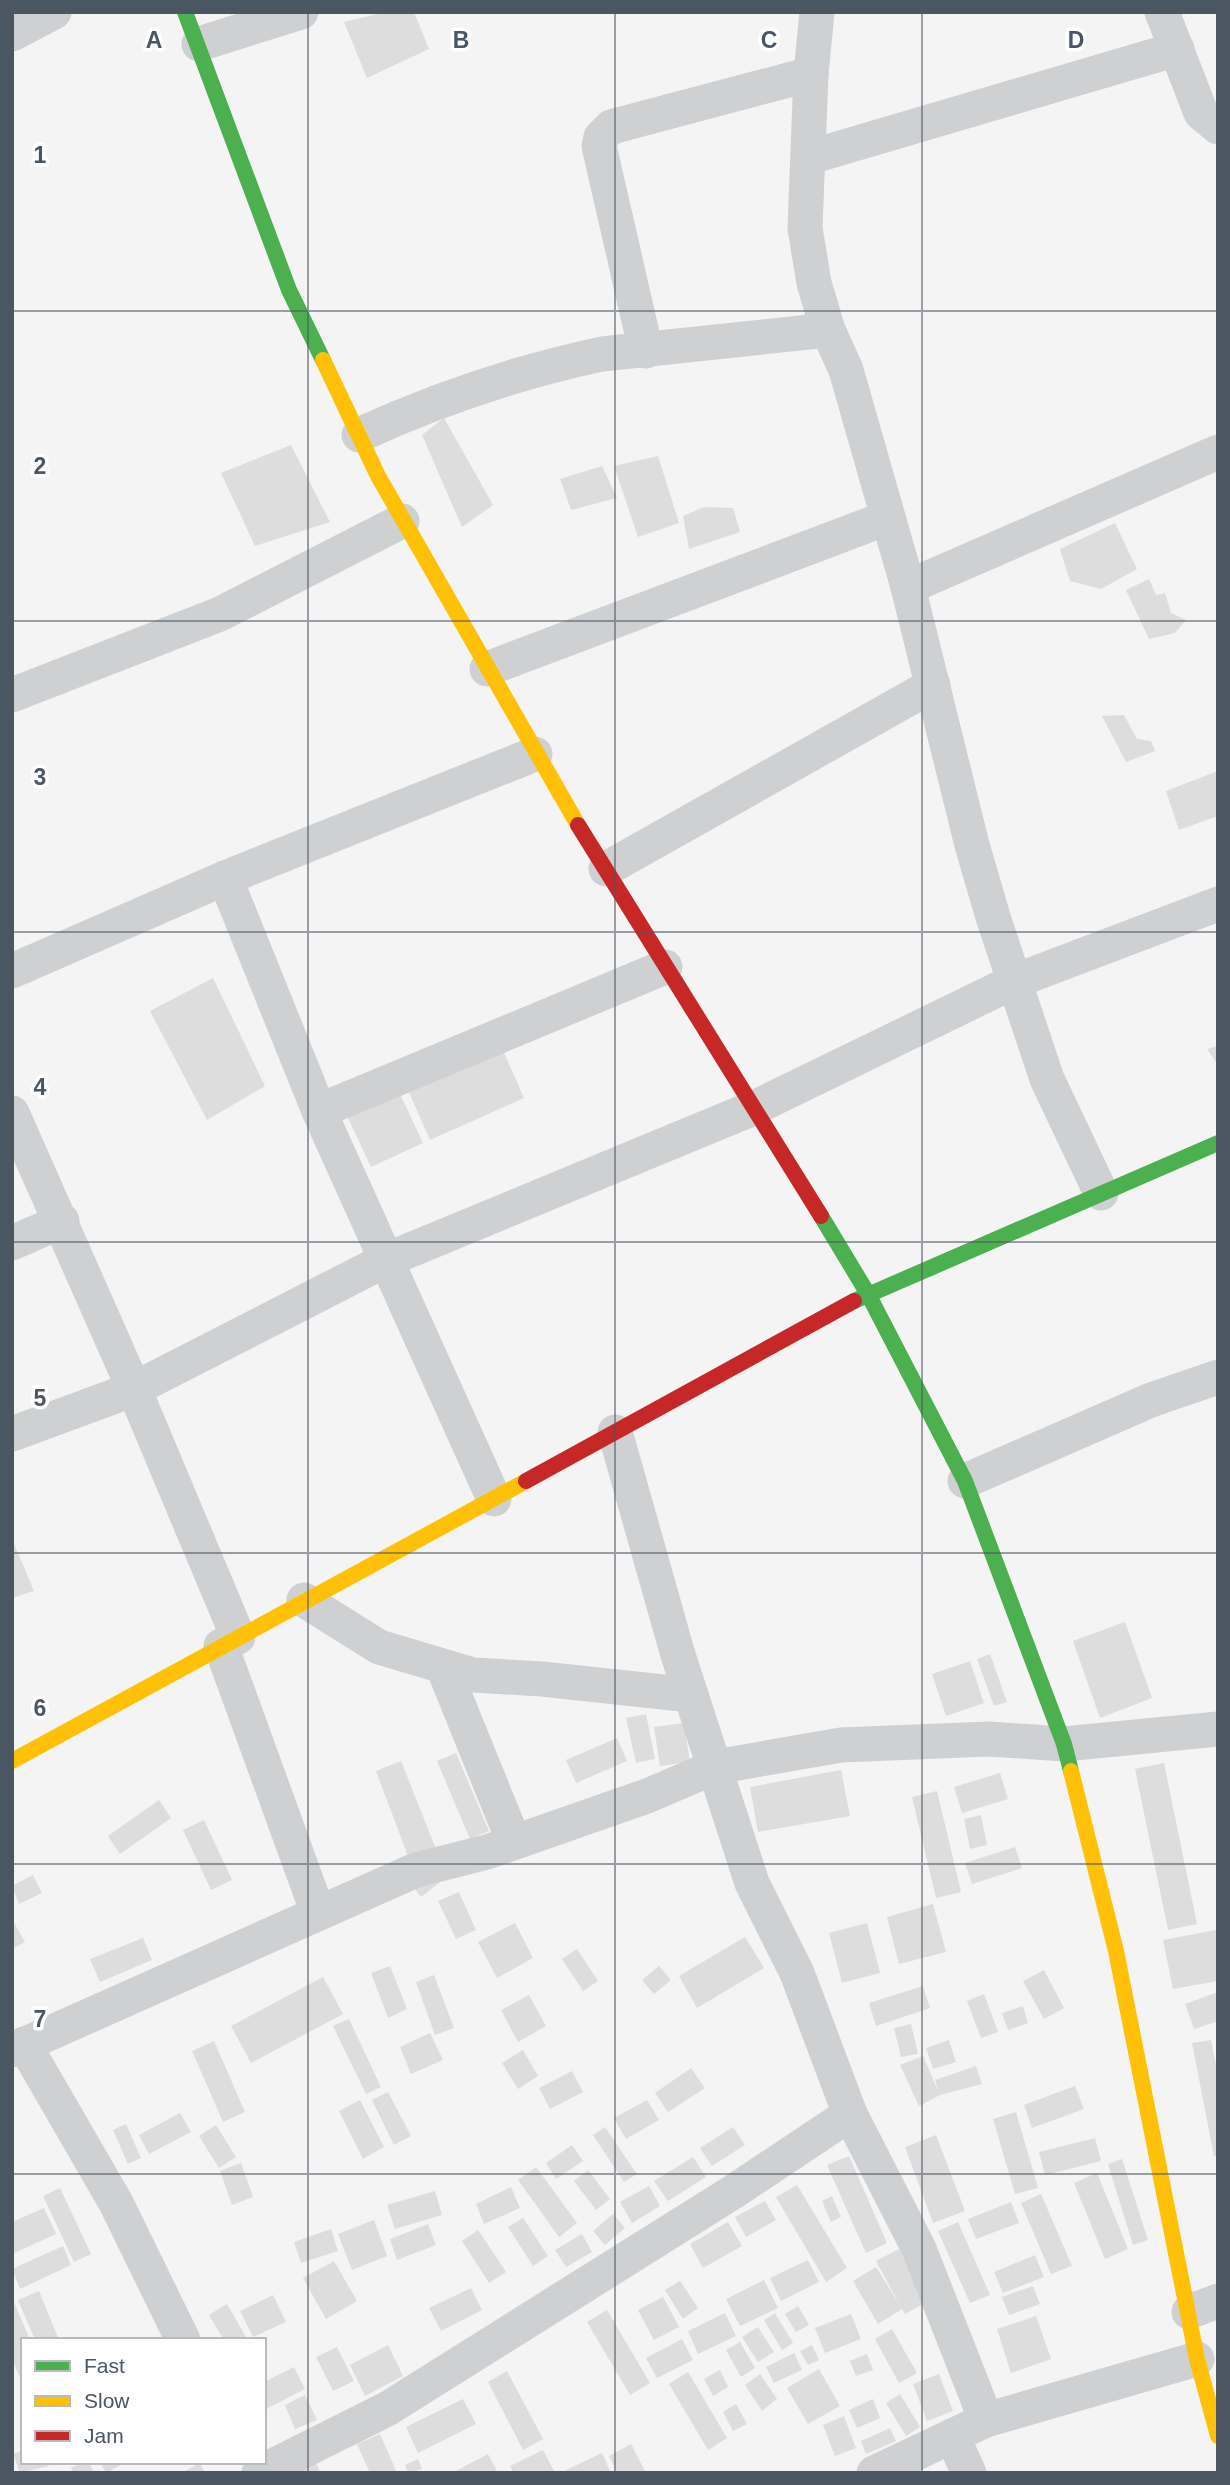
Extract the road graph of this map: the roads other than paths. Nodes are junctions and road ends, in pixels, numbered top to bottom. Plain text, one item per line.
1 (54, 12) edge
2 (186, 12) edge
3 (301, 12) edge
4 (817, 12) edge
5 (1162, 12) edge
6 (12, 34) edge
7 (199, 44) junction
8 (1177, 49) junction
9 (811, 74) junction
10 (1218, 127) edge
11 (810, 157) junction
12 (828, 330) junction
13 (646, 351) junction
14 (359, 435) junction
15 (1218, 452) edge
16 (887, 518) junction
17 (402, 521) junction
18 (908, 587) junction
19 (487, 669) junction
20 (933, 685) junction
21 (12, 695) edge
22 (535, 754) junction
23 (606, 869) junction
24 (225, 878) junction
25 (1218, 904) edge
26 (665, 967) junction
27 (12, 971) edge
28 (1015, 981) junction
29 (756, 1107) junction
30 (319, 1111) junction
31 (12, 1113) edge
32 (1218, 1143) edge
33 (1101, 1193) junction
34 (62, 1221) junction
35 (12, 1243) edge
36 (384, 1261) junction
37 (868, 1294) junction
38 (1218, 1377) edge
39 (134, 1389) junction
40 (615, 1432) junction
41 (12, 1434) edge
42 (965, 1481) junction
43 (494, 1499) junction
44 (304, 1600) junction
45 (230, 1641) junction
46 (443, 1667) junction
47 (691, 1695) junction
48 (1218, 1729) edge
49 (1064, 1744) junction
50 (12, 1761) edge
51 (715, 1768) junction
52 (514, 1842) junction
53 (318, 1913) junction
54 (18, 2047) edge
55 (849, 2114) junction
56 (1203, 2306) edge
57 (182, 2338) edge
58 (1197, 2359) junction
59 (986, 2420) junction
60 (952, 2436) junction
61 (1218, 2436) edge
62 (259, 2473) edge
63 (874, 2473) edge
64 (969, 2473) edge

1 - 6 street
2 - 7 street
3 - 7 street
4 - 9 street
5 - 8 street
7 - 14 street
8 - 10 street
8 - 11 street
9 - 11 street
9 - 13 street
11 - 12 street
12 - 13 street
12 - 16 street
13 - 14 street
14 - 17 street
15 - 18 street
16 - 18 street
16 - 19 street
17 - 19 street
17 - 21 street
18 - 20 street
19 - 22 street
20 - 23 street
20 - 28 street
22 - 23 street
22 - 24 street
23 - 26 street
24 - 27 street
24 - 30 street
25 - 28 street
26 - 29 street
26 - 30 street
28 - 29 street
28 - 33 street
29 - 36 street
29 - 37 street
30 - 36 street
31 - 34 street
32 - 33 street
33 - 37 street
34 - 35 street
34 - 39 street
36 - 39 street
36 - 43 street
37 - 40 street
37 - 42 street
38 - 42 street
39 - 41 street
39 - 45 street
40 - 43 street
40 - 47 street
42 - 49 street
43 - 44 street
44 - 45 street
44 - 46 street
45 - 50 street
45 - 53 street
46 - 47 street
46 - 52 street
47 - 51 street
48 - 49 street
49 - 51 street
49 - 56 street
51 - 52 street
51 - 55 street
52 - 53 street
53 - 54 street
54 - 57 street
55 - 59 street
55 - 62 street
56 - 58 street
58 - 59 street
58 - 61 street
59 - 60 street
60 - 63 street
60 - 64 street

